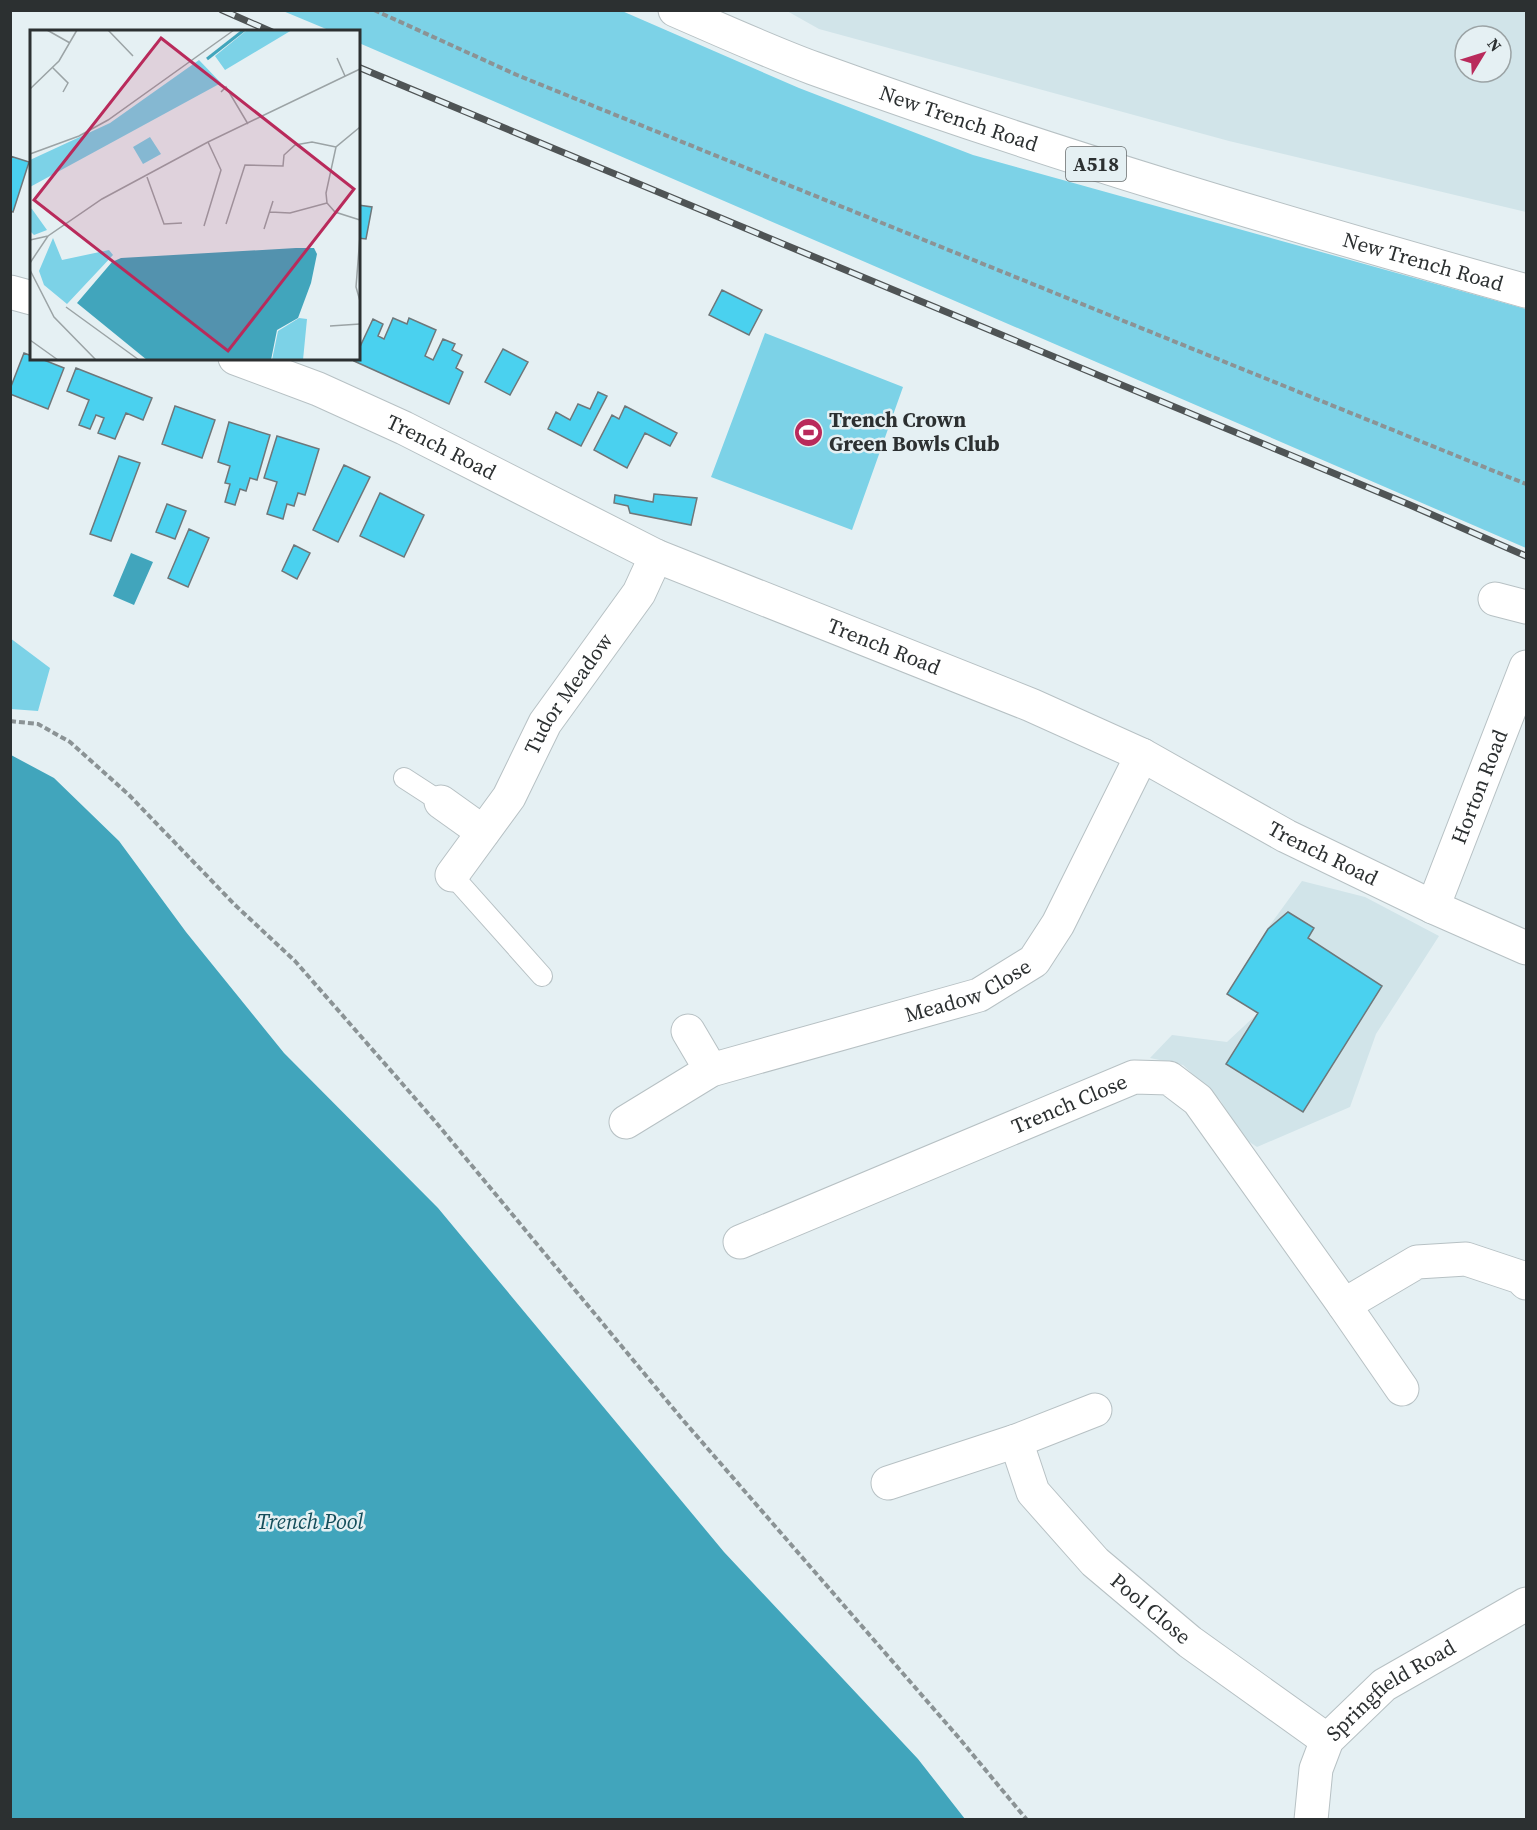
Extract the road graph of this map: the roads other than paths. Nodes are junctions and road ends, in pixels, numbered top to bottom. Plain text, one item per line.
1 (675, 10) edge
2 (1527, 291) edge
3 (10, 292) edge
4 (30, 297) edge
5 (240, 360) edge
6 (656, 556) junction
7 (1495, 599) dead end
8 (1527, 607) edge
9 (1527, 667) edge
10 (1142, 755) junction
11 (404, 778) dead end
12 (441, 802) joint
13 (483, 832) junction
14 (452, 875) joint
15 (1433, 907) junction
16 (1527, 948) edge
17 (542, 976) dead end
18 (688, 1031) dead end
19 (711, 1070) junction
20 (626, 1122) dead end
21 (740, 1242) dead end
22 (1527, 1283) edge
23 (1344, 1305) junction
24 (1402, 1389) dead end
25 (1095, 1410) dead end
26 (1016, 1442) junction
27 (888, 1484) dead end
28 (1527, 1604) edge
29 (1328, 1740) junction
30 (1311, 1820) edge

1 - 2 main road, New Trench Road / A518
3 - 4 main road
5 - 6 main road, Trench Road
6 - 10 main road, Trench Road
6 - 13 main road, Tudor Meadow
7 - 8 main road
9 - 15 main road, Horton Road
10 - 15 main road, Trench Road
10 - 19 main road, Meadow Close
11 - 12 lane
12 - 13 main road
13 - 14 main road, Tudor Meadow
14 - 17 lane
15 - 16 main road, Trench Road
18 - 19 main road
19 - 20 main road, Meadow Close
21 - 23 main road, Trench Close
22 - 23 main road
23 - 24 main road, Trench Close
25 - 26 main road
26 - 27 main road
26 - 29 main road, Pool Close
28 - 29 main road, Springfield Road
29 - 30 main road, Springfield Road

